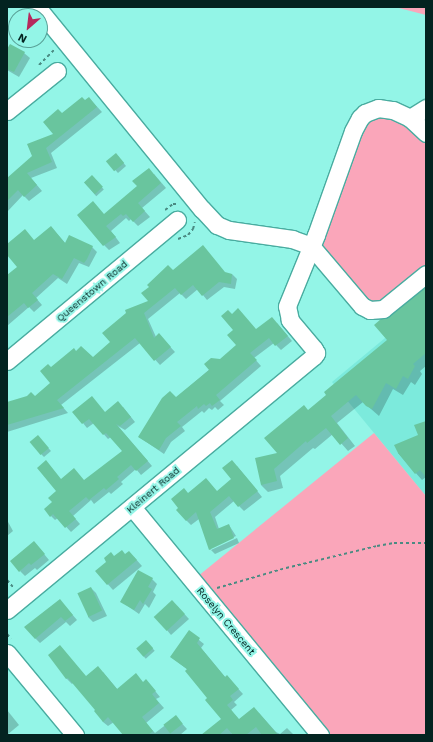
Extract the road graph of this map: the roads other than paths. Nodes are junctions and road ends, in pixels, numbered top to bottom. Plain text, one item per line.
1 (37, 7) edge
2 (56, 71) dead end
3 (426, 108) edge
4 (7, 111) edge
5 (410, 118) junction
6 (426, 133) edge
7 (177, 220) dead end
8 (311, 246) junction
9 (426, 274) edge
10 (7, 361) edge
11 (132, 508) junction
12 (10, 601) edge
13 (7, 653) edge
14 (75, 735) edge
15 (320, 735) edge

1 - 8 street
2 - 4 street
3 - 5 street
5 - 6 street
5 - 8 street
7 - 10 street, Queenstown Road
8 - 9 street
8 - 11 street, Kleinert Road
11 - 12 street, Kleinert Road
11 - 15 street, Roselyn Crescent
13 - 14 street

